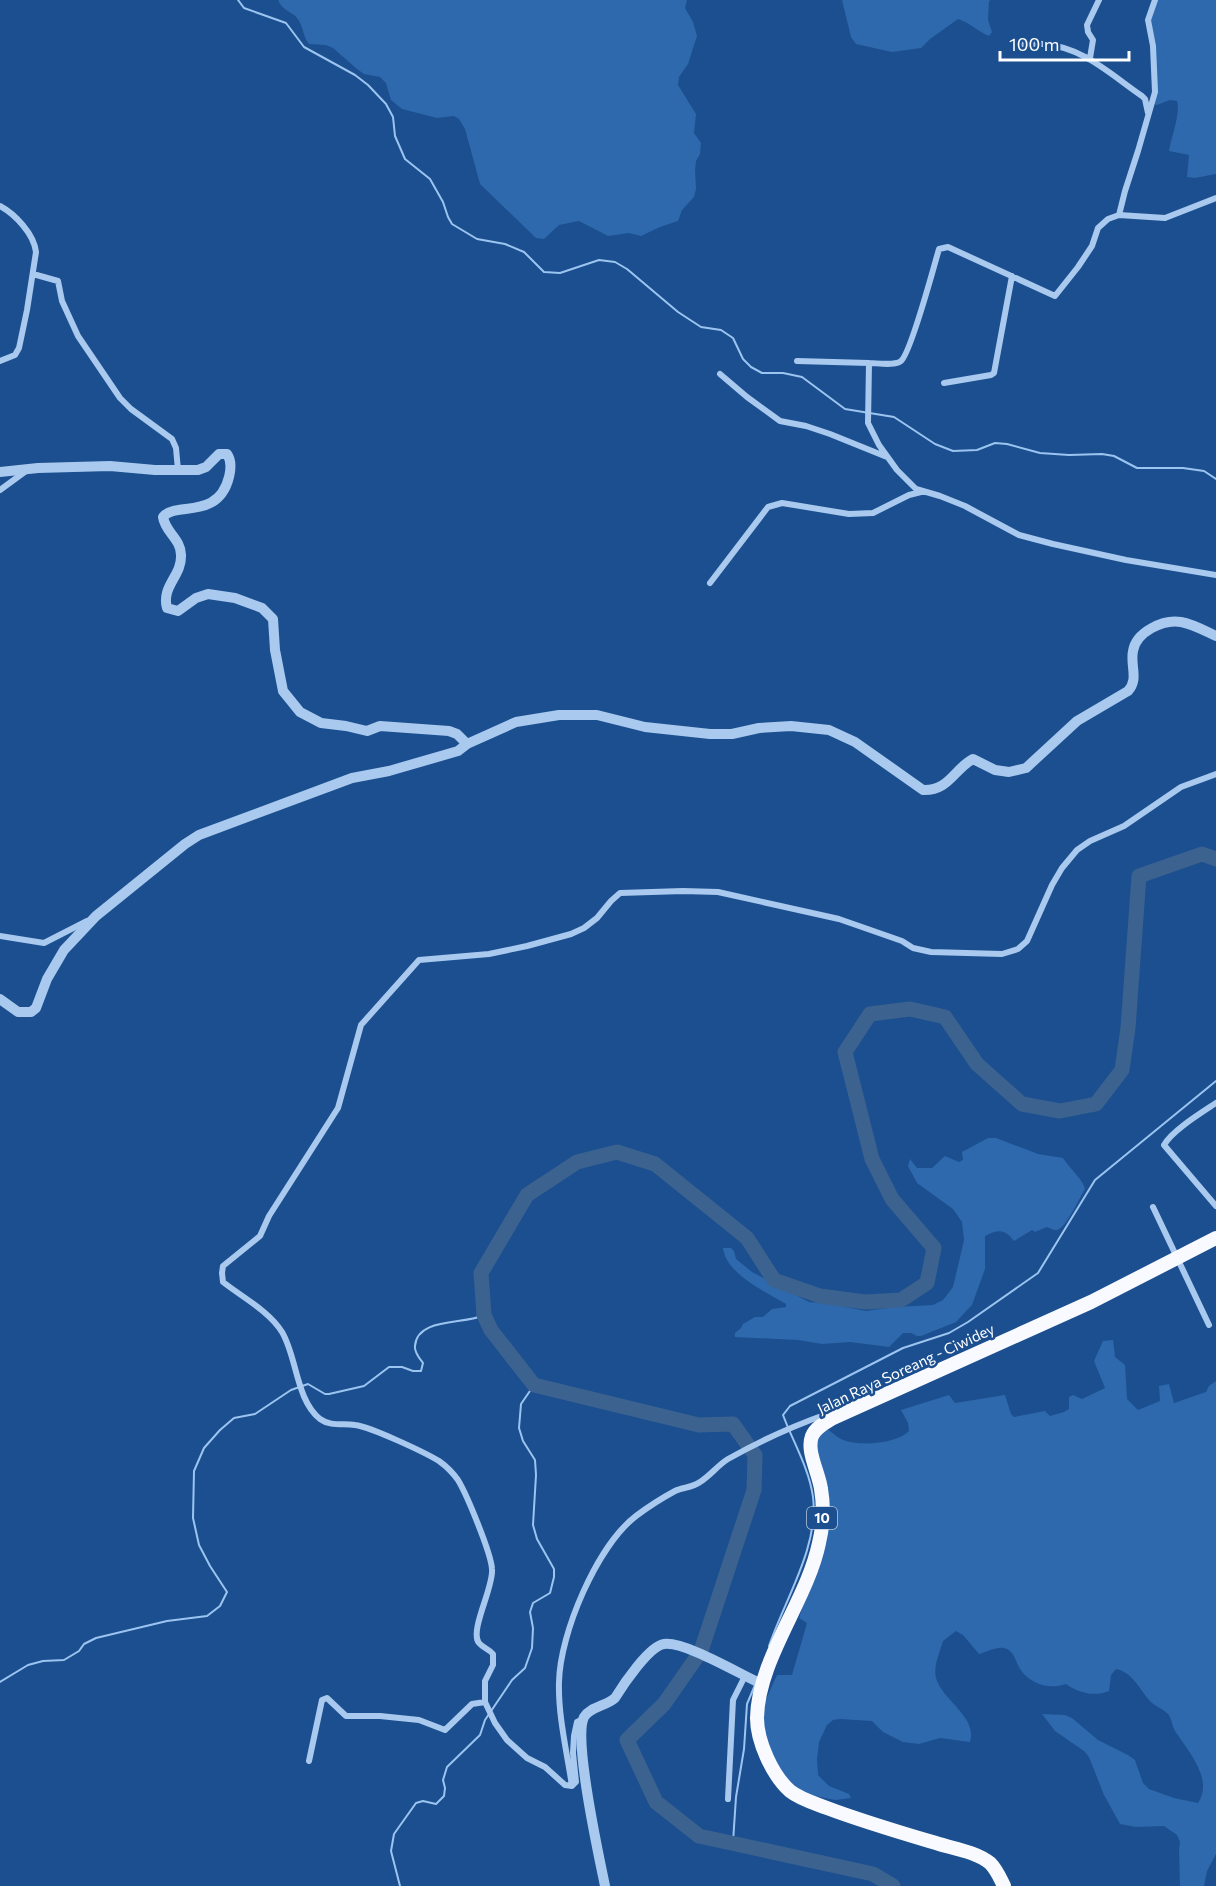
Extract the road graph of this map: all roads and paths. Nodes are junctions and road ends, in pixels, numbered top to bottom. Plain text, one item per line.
1 (1099, 0) edge
2 (1155, 0) edge
3 (1014, 44) dead end
4 (1090, 57) junction
5 (1148, 114) junction
6 (1216, 198) edge
7 (0, 206) edge
8 (1119, 215) junction
9 (33, 274) junction
10 (1012, 276) junction
11 (0, 361) edge
12 (797, 361) dead end
13 (869, 363) junction
14 (720, 374) dead end
15 (944, 383) dead end
16 (887, 457) junction
17 (28, 469) junction
18 (178, 470) junction
19 (0, 472) edge
20 (0, 490) edge
21 (925, 491) junction
22 (1216, 575) edge
23 (710, 583) dead end
24 (1216, 636) edge
25 (467, 744) junction
26 (1216, 774) edge
27 (96, 916) junction
28 (0, 936) edge
29 (0, 999) edge
30 (1216, 1103) edge
31 (1216, 1206) edge
32 (1153, 1207) dead end
33 (1216, 1239) edge
34 (1178, 1258) junction
35 (1209, 1325) dead end
36 (832, 1418) junction
37 (755, 1681) junction
38 (485, 1702) junction
39 (584, 1719) junction
40 (309, 1761) dead end
41 (572, 1786) junction
42 (728, 1799) dead end
43 (605, 1886) edge
44 (1004, 1886) edge

1 - 4 street
2 - 5 street
3 - 4 street
4 - 5 street
5 - 8 street
6 - 8 street
7 - 9 street
8 - 10 street
9 - 11 street
9 - 18 street
10 - 13 street
10 - 15 street
12 - 13 street
13 - 16 street
14 - 16 street
16 - 21 street
17 - 18 street
17 - 19 street
17 - 20 street
18 - 25 street
21 - 22 street
21 - 23 street
24 - 25 street
25 - 27 street
26 - 38 street
27 - 28 street
27 - 29 street
30 - 31 street
32 - 34 street
33 - 34 highway, Jalan Raya Soreang - Ciwidey / 10
34 - 35 street
34 - 36 highway, Jalan Raya Soreang - Ciwidey / 10
36 - 37 highway, Jalan Raya Soreang - Ciwidey / 10
36 - 41 street
37 - 39 street
37 - 42 street
37 - 44 highway, Jalan Raya Soreang - Ciwidey / 10
38 - 40 street
38 - 41 street
39 - 41 street
39 - 43 street

